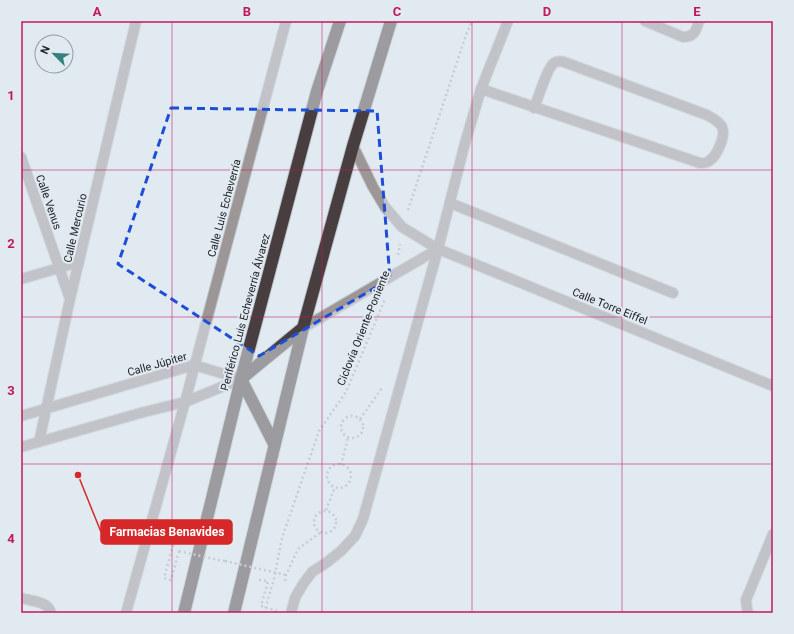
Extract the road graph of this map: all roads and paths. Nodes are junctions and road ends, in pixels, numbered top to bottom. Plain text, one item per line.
1 (136, 21) edge
2 (286, 21) edge
3 (340, 21) edge
4 (391, 21) edge
5 (472, 21) edge
6 (508, 21) edge
7 (645, 21) edge
8 (700, 21) edge
9 (481, 90) junction
10 (534, 108) junction
11 (353, 146) junction
12 (21, 157) edge
13 (450, 203) junction
14 (402, 227) junction
15 (438, 249) junction
16 (79, 262) junction
17 (59, 268) junction
18 (396, 274) junction
19 (21, 279) edge
20 (672, 293) dead end
21 (70, 300) junction
22 (303, 328) junction
23 (194, 365) junction
24 (402, 378) junction
25 (240, 379) junction
26 (773, 386) edge
27 (185, 402) junction
28 (46, 409) junction
29 (21, 416) edge
30 (360, 419) junction
31 (348, 438) junction
32 (39, 442) junction
33 (274, 444) junction
34 (21, 447) edge
35 (341, 465) junction
36 (335, 487) junction
37 (326, 510) junction
38 (205, 524) junction
39 (320, 532) junction
40 (773, 534) edge
41 (243, 577) junction
42 (21, 598) edge
43 (277, 611) dead end
44 (51, 613) edge
45 (126, 613) edge
46 (184, 613) edge
47 (234, 613) edge
48 (264, 613) edge
49 (291, 613) edge
50 (748, 613) edge

1 - 16 street, Calle Mercurio
2 - 23 street, Calle Luis Echeverría
3 - 25 highway, Periférico Luis Echeverría Álvarez
4 - 11 highway
5 - 14 path, Ciclovía Oriente-Poniente
6 - 9 street
7 - 8 street
9 - 10 street
9 - 13 street
10 - 10 street
11 - 14 street, Calle Torre Eiffel
11 - 22 highway
12 - 17 street, Calle Venus
13 - 15 street
13 - 20 street
14 - 15 street, Calle Torre Eiffel
14 - 18 path, Ciclovía Oriente-Poniente
15 - 18 street
15 - 24 street
15 - 26 street, Calle Torre Eiffel
16 - 17 street
16 - 21 street, Calle Mercurio
17 - 19 street
17 - 21 street, Calle Venus
18 - 22 street
18 - 48 path, Ciclovía Oriente-Poniente
21 - 28 street, Calle Mercurio
22 - 25 highway
22 - 33 highway
23 - 25 street, Calle Júpiter
23 - 27 street, Calle Luis Echeverría
23 - 28 street, Calle Júpiter
24 - 30 path
24 - 49 street
25 - 27 street
25 - 33 highway
25 - 38 highway, Periférico Luis Echeverría Álvarez
27 - 32 street
27 - 45 street, Calle Luis Echeverría
28 - 29 street, Calle Júpiter
28 - 32 street, Calle Mercurio
30 - 31 path
30 - 31 path
31 - 35 path
32 - 34 street
33 - 41 highway
35 - 36 path
35 - 36 path
36 - 37 path
37 - 39 path
37 - 39 path
38 - 39 path, bridge
38 - 46 highway, Periférico Luis Echeverría Álvarez
40 - 50 street
41 - 43 path, bridge
41 - 47 highway
42 - 44 street

